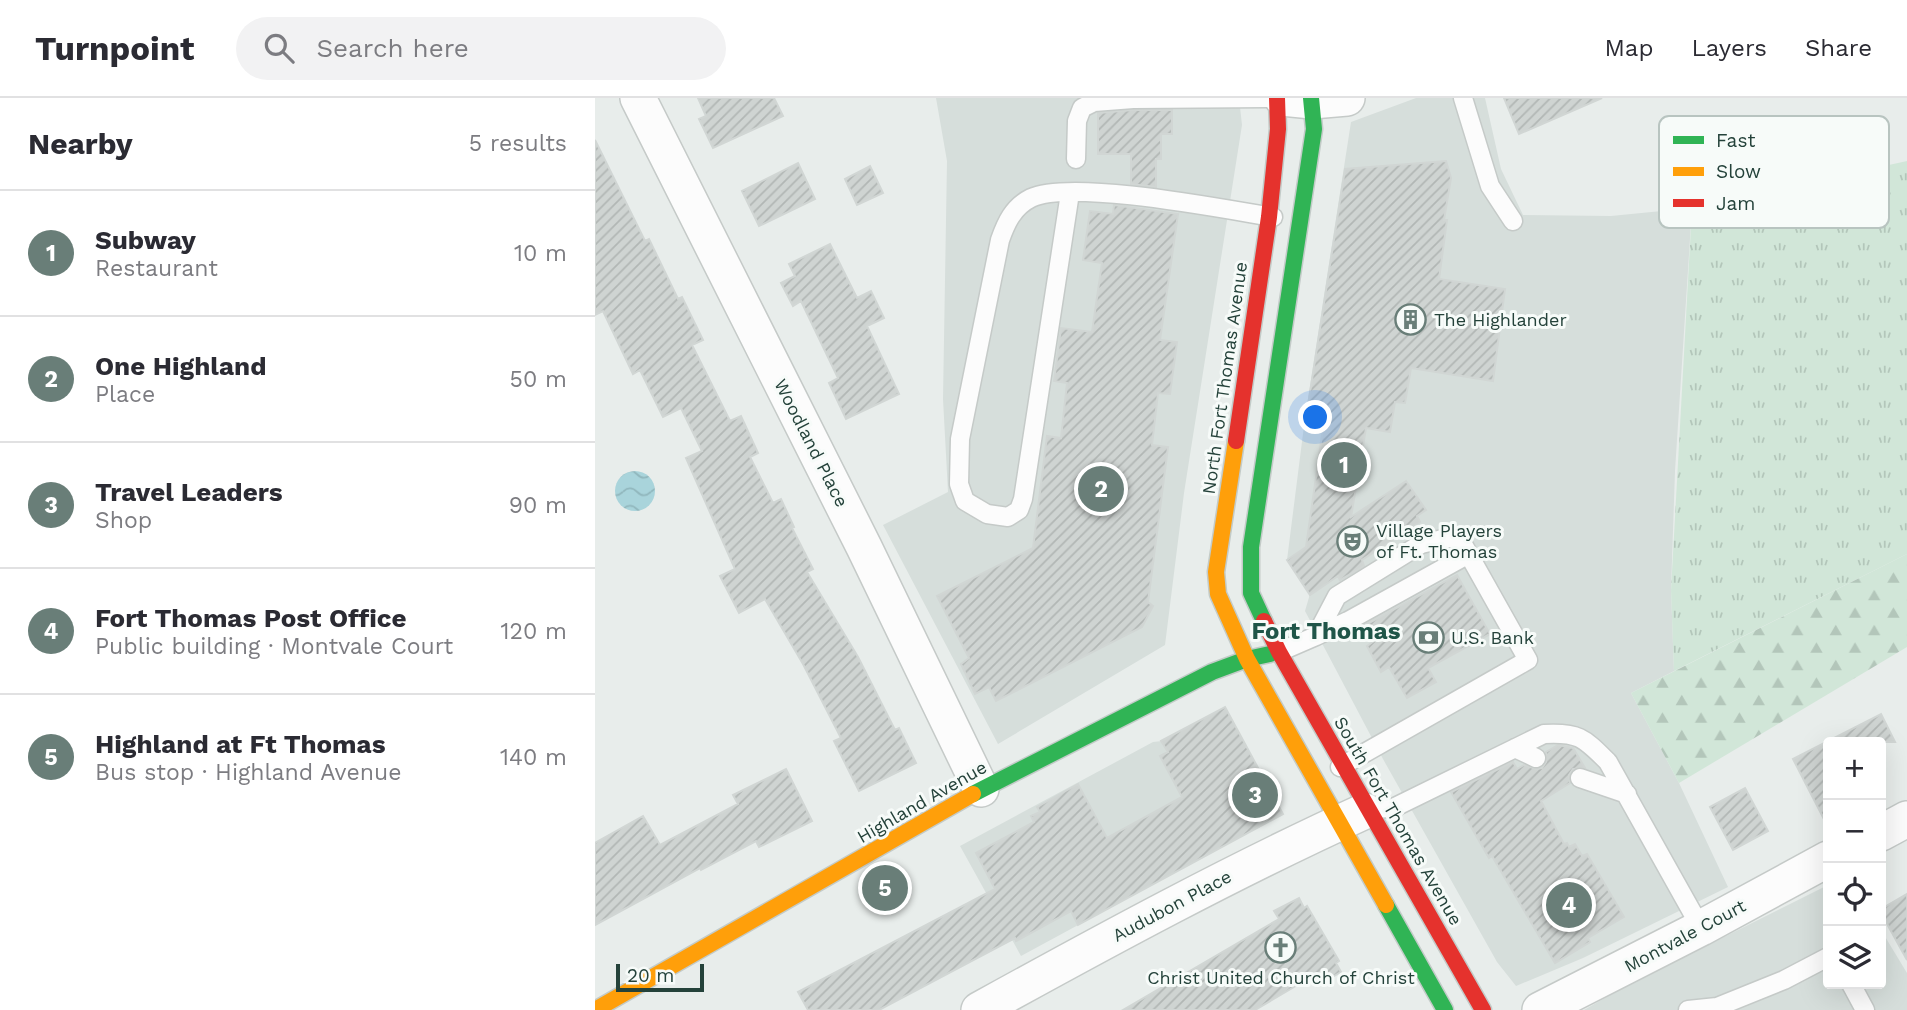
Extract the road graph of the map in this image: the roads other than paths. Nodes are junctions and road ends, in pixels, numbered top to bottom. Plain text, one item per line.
1 (638, 98) edge
2 (1268, 98) edge
3 (1277, 98) edge
4 (1347, 98) edge
5 (1463, 98) edge
6 (1302, 99) edge
7 (1076, 159) dead end
8 (1070, 193) junction
9 (1269, 217) junction
10 (1513, 221) dead end
11 (1300, 222) junction
12 (1469, 554) junction
13 (1316, 636) junction
14 (1279, 652) junction
15 (1247, 659) junction
16 (1515, 748) junction
17 (1536, 758) dead end
18 (1343, 765) junction
19 (1580, 778) dead end
20 (1317, 781) junction
21 (981, 789) junction
22 (1627, 794) junction
23 (1353, 816) junction
24 (1907, 819) edge
25 (1886, 830) edge
26 (1823, 862) edge
27 (1701, 928) junction
28 (1823, 960) edge
29 (1854, 989) edge
30 (1715, 1009) edge
31 (595, 1010) edge
32 (979, 1010) edge
33 (1445, 1010) edge
34 (1483, 1010) edge
35 (1540, 1010) edge
36 (1688, 1010) edge
37 (1865, 1010) edge

1 - 21 street, Woodland Place
2 - 7 lane
3 - 9 main road, North Fort Thomas Avenue
4 - 6 street
5 - 10 lane
6 - 11 main road
8 - 8 lane
8 - 9 lane
9 - 11 lane
9 - 15 main road, North Fort Thomas Avenue
11 - 14 main road
12 - 13 lane
12 - 13 lane
12 - 18 lane
13 - 14 lane
14 - 15 main road, Highland Avenue
14 - 18 main road, South Fort Thomas Avenue
15 - 20 main road, South Fort Thomas Avenue
15 - 21 main road, Highland Avenue
16 - 17 lane
16 - 22 lane
16 - 23 lane
18 - 20 lane
18 - 23 main road, South Fort Thomas Avenue
19 - 22 lane
20 - 23 main road, South Fort Thomas Avenue
21 - 31 main road, Highland Avenue
22 - 27 lane
23 - 32 street, Audubon Place
23 - 33 main road, South Fort Thomas Avenue
23 - 34 main road, South Fort Thomas Avenue
24 - 25 street
26 - 27 street, Montvale Court
27 - 35 street, Montvale Court
28 - 30 lane
29 - 37 lane
30 - 36 lane

